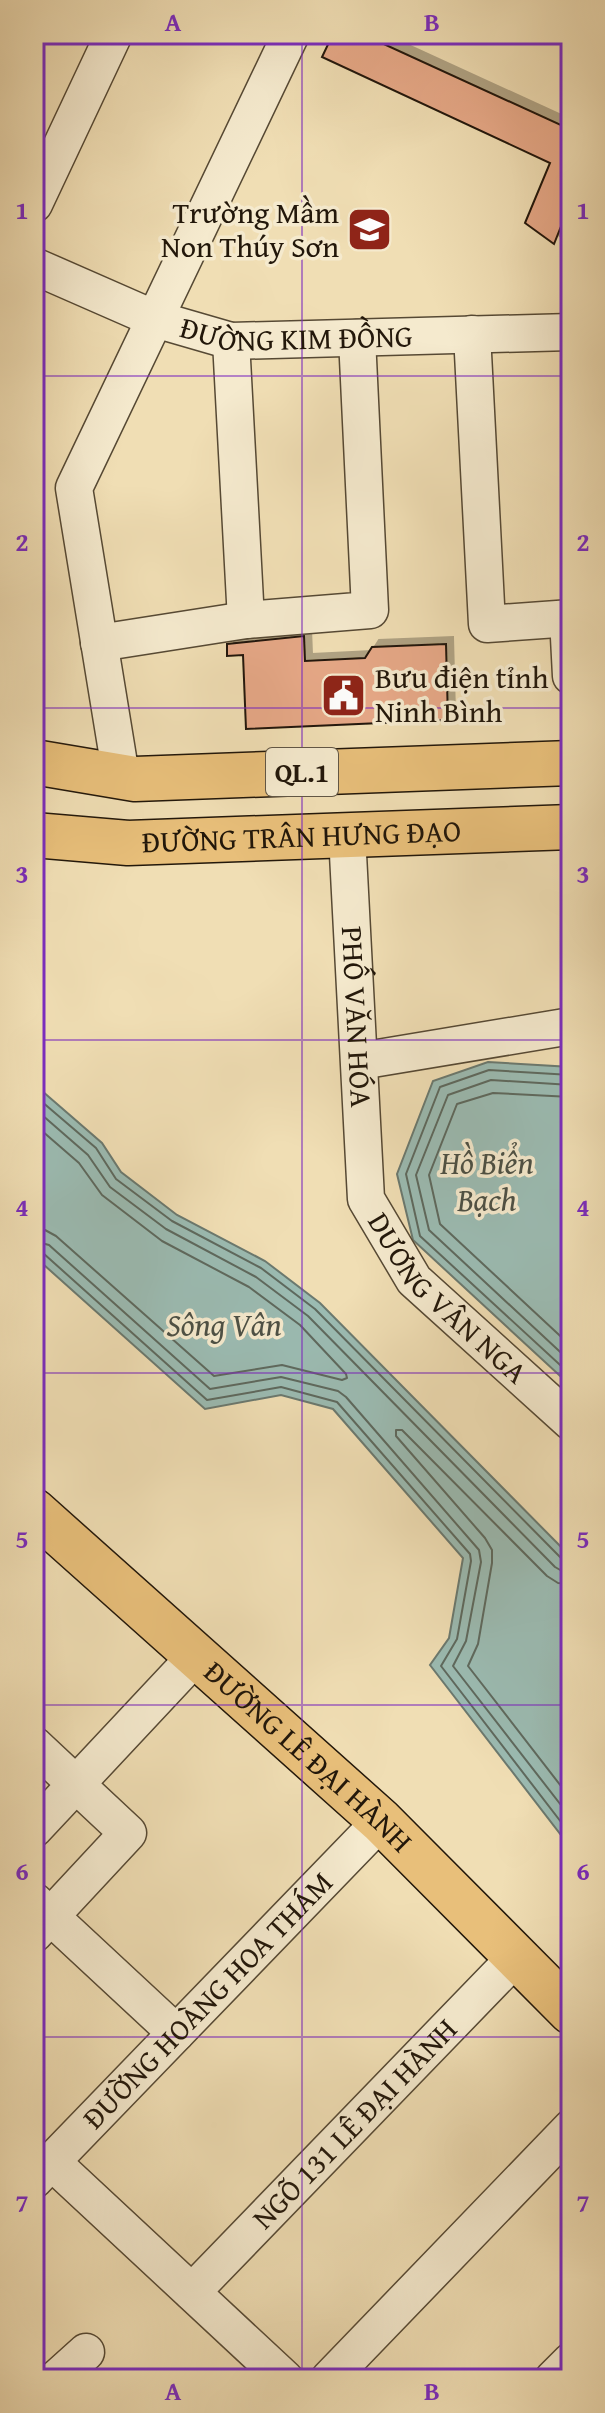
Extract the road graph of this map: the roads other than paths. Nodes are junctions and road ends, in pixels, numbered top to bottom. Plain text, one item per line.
1 (114, 34) edge
2 (291, 34) edge
3 (34, 204) edge
4 (34, 266) edge
5 (155, 319) junction
6 (571, 332) edge
7 (472, 334) junction
8 (357, 338) junction
9 (231, 341) junction
10 (570, 618) edge
11 (246, 620) junction
12 (99, 643) junction
13 (571, 676) edge
14 (34, 762) edge
15 (571, 763) edge
16 (121, 776) junction
17 (571, 827) edge
18 (34, 835) edge
19 (347, 835) junction
20 (128, 843) junction
21 (34, 845) edge
22 (571, 1026) edge
23 (360, 1061) junction
24 (366, 1199) joint
25 (571, 1422) edge
26 (34, 1511) edge
27 (196, 1656) junction
28 (34, 1745) edge
29 (76, 1784) junction
30 (381, 1821) junction
31 (34, 1829) edge
32 (40, 1916) edge
33 (516, 1957) junction
34 (571, 2012) edge
35 (176, 2033) junction
36 (571, 2128) edge
37 (43, 2171) edge
38 (192, 2292) junction
39 (86, 2352) dead end
40 (571, 2361) edge
41 (56, 2379) edge
42 (285, 2379) edge
43 (329, 2379) edge
44 (553, 2379) edge

1 - 3 street
2 - 5 street
4 - 5 street, ĐƯỜNG KIM ĐỒNG
5 - 9 street, ĐƯỜNG KIM ĐỒNG
5 - 12 street
6 - 7 street, ĐƯỜNG KIM ĐỒNG
7 - 8 street, ĐƯỜNG KIM ĐỒNG
7 - 10 street
8 - 9 street, ĐƯỜNG KIM ĐỒNG
8 - 11 street
9 - 11 street
10 - 13 street
11 - 12 street
12 - 16 street
14 - 16 main road, QL.1
15 - 16 main road, QL.1
17 - 19 main road, ĐƯỜNG TRÂN HƯNG ĐẠO / QL.1
18 - 20 main road, ĐƯỜNG TRÂN HƯNG ĐẠO / QL.1
19 - 20 main road, ĐƯỜNG TRÂN HƯNG ĐẠO / QL.1
19 - 23 street, PHỐ VĂN HÓA
20 - 21 main road
22 - 23 street
23 - 24 street, PHỐ VĂN HÓA
24 - 25 street, DƯƠNG VÂN NGA
26 - 27 main road, ĐƯỜNG LÊ ĐẠI HÀNH
27 - 29 street
27 - 30 main road, ĐƯỜNG LÊ ĐẠI HÀNH
28 - 29 street
29 - 31 street
29 - 32 street
30 - 33 main road, ĐƯỜNG LÊ ĐẠI HÀNH
30 - 35 street, ĐƯỜNG HOÀNG HOA THÁM
32 - 35 street
33 - 34 main road, ĐƯỜNG LÊ ĐẠI HÀNH
33 - 38 street, NGÕ 131 LÊ ĐẠI HÀNH
35 - 37 street, ĐƯỜNG HOÀNG HOA THÁM
36 - 43 street
37 - 38 street
38 - 42 street
39 - 41 street
40 - 44 street

